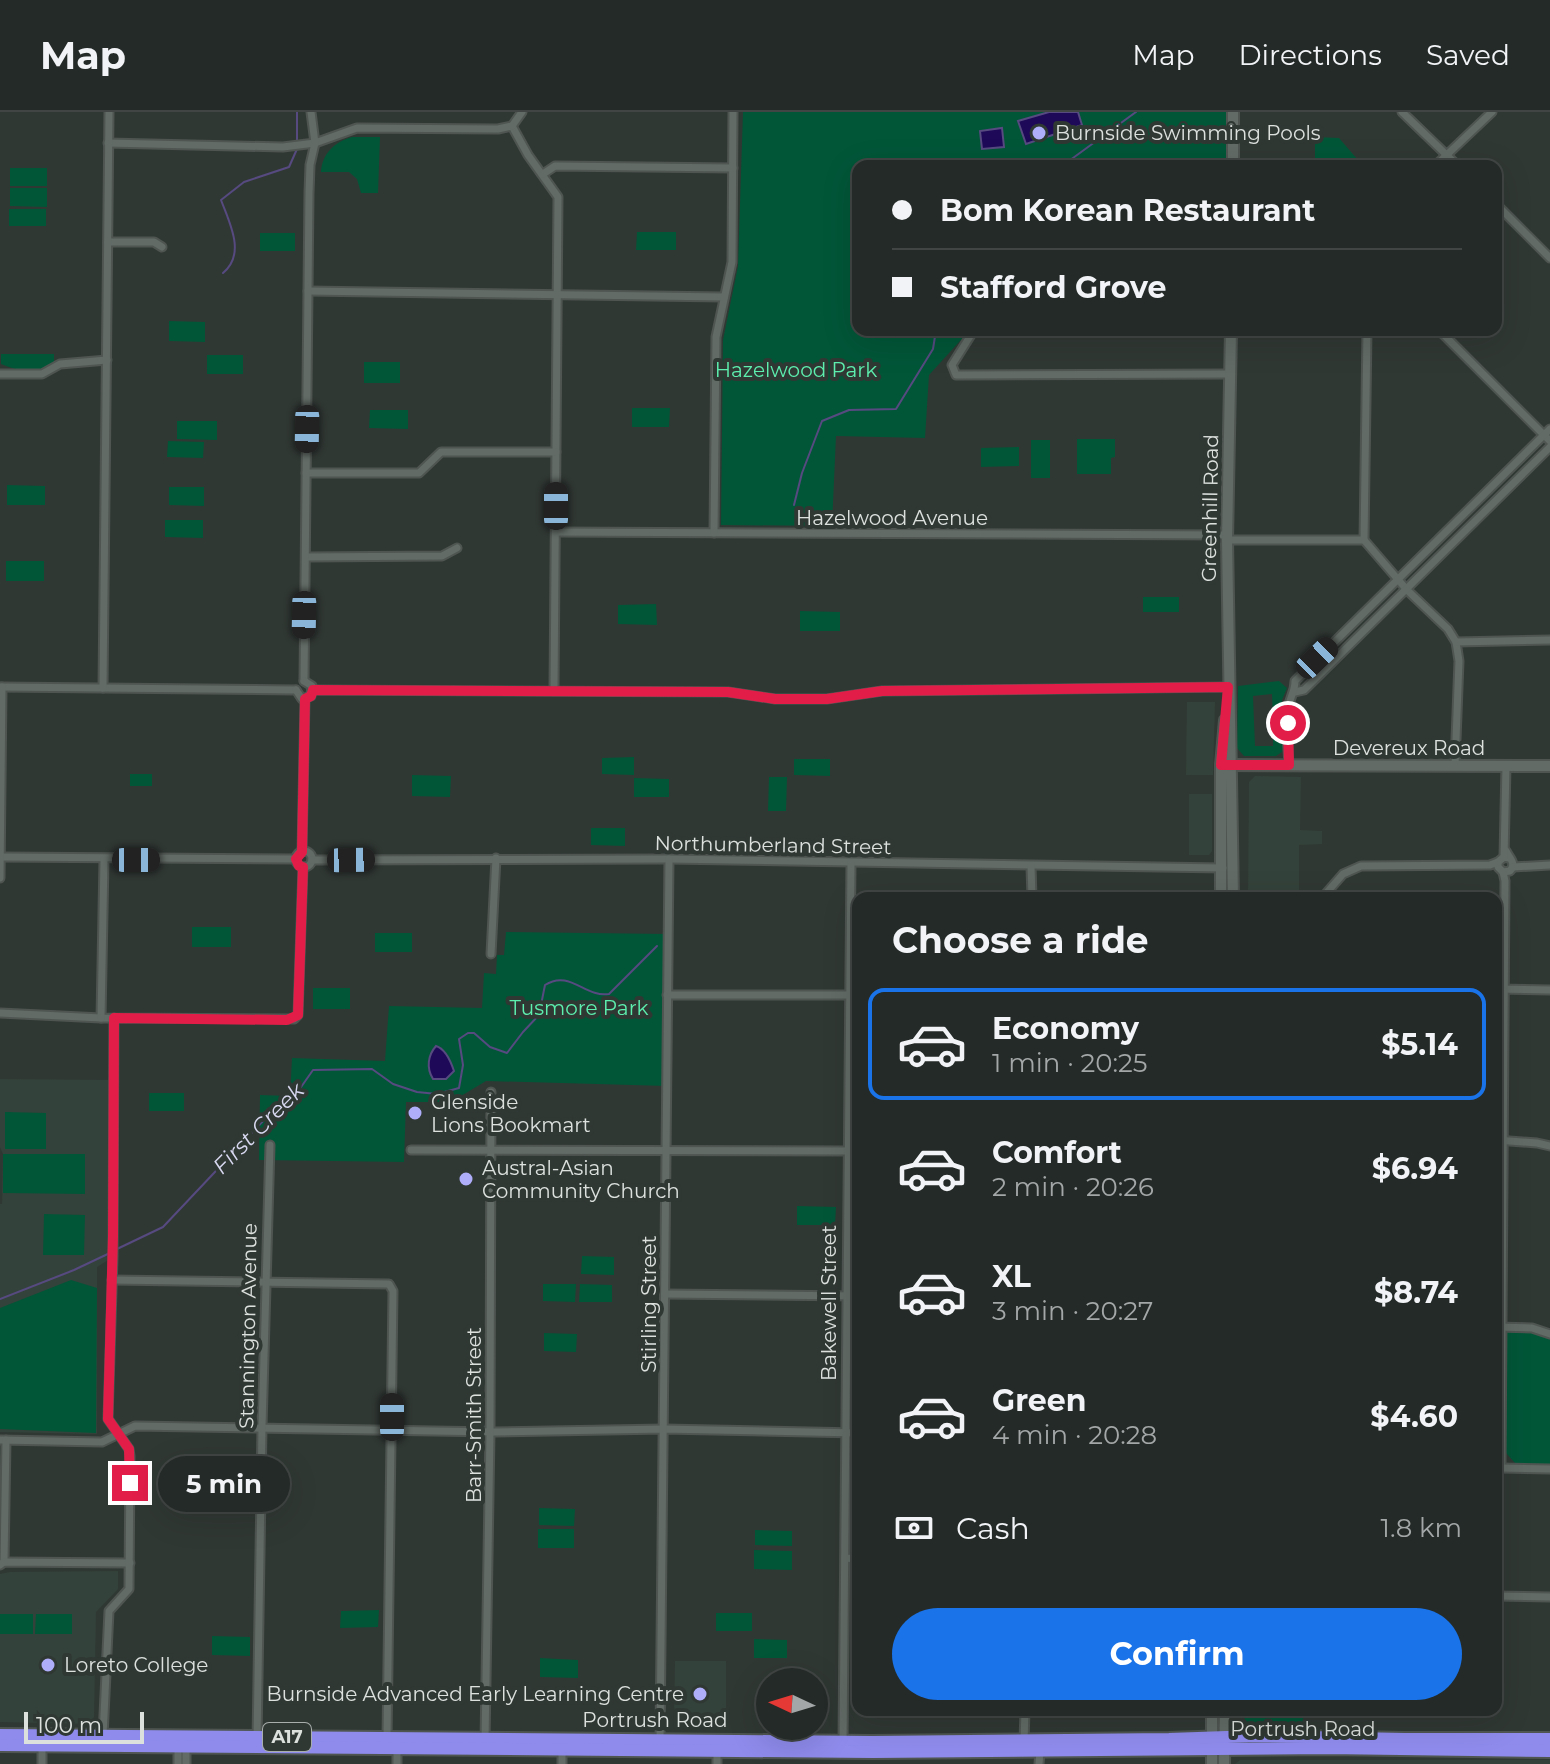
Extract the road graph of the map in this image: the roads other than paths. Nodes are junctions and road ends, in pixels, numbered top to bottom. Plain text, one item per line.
1 (109, 112) edge
2 (311, 112) edge
3 (522, 112) edge
4 (733, 112) edge
5 (1233, 112) edge
6 (1402, 112) edge
7 (1492, 112) edge
8 (512, 126) junction
9 (108, 143) junction
10 (315, 143) junction
11 (1447, 154) junction
12 (1233, 160) edge
13 (1441, 160) edge
14 (1452, 160) edge
15 (733, 168) junction
16 (543, 174) junction
17 (1502, 210) edge
18 (108, 242) junction
19 (162, 247) dead end
20 (1550, 258) edge
21 (308, 291) junction
22 (557, 294) junction
23 (724, 297) junction
24 (970, 336) edge
25 (1231, 336) edge
26 (1367, 336) edge
27 (1445, 336) edge
28 (107, 360) junction
29 (0, 374) edge
30 (1230, 374) junction
31 (1548, 435) edge
32 (1550, 447) edge
33 (556, 452) junction
34 (306, 473) junction
35 (556, 532) junction
36 (714, 533) junction
37 (1227, 538) junction
38 (1364, 540) junction
39 (457, 548) dead end
40 (306, 557) junction
41 (1397, 579) junction
42 (1407, 590) junction
43 (1550, 640) edge
44 (1456, 642) junction
45 (1317, 658) junction
46 (1326, 667) junction
47 (304, 681) junction
48 (1, 687) edge
49 (1228, 687) junction
50 (103, 688) junction
51 (554, 689) junction
52 (296, 690) junction
53 (313, 690) junction
54 (1295, 692) junction
55 (305, 699) junction
56 (1227, 765) junction
57 (1289, 765) junction
58 (1455, 766) junction
59 (1506, 766) junction
60 (1550, 766) edge
61 (1, 816) edge
62 (302, 852) junction
63 (0, 857) edge
64 (496, 858) junction
65 (296, 859) junction
66 (669, 859) junction
67 (104, 860) junction
68 (312, 860) junction
69 (851, 863) junction
70 (1506, 865) junction
71 (1550, 865) edge
72 (1031, 866) junction
73 (303, 867) junction
74 (1227, 868) junction
75 (0, 878) edge
76 (1032, 892) edge
77 (1222, 892) edge
78 (1232, 892) edge
79 (1327, 892) edge
80 (1502, 948) edge
81 (491, 954) dead end
82 (1502, 990) edge
83 (1550, 990) edge
84 (667, 995) junction
85 (849, 995) junction
86 (0, 1013) edge
87 (101, 1018) junction
88 (114, 1018) junction
89 (852, 1019) edge
90 (852, 1048) edge
91 (491, 1092) dead end
92 (1502, 1140) edge
93 (270, 1145) dead end
94 (1550, 1146) edge
95 (411, 1150) dead end
96 (491, 1151) junction
97 (666, 1151) junction
98 (847, 1151) junction
99 (852, 1151) edge
100 (112, 1280) junction
101 (265, 1282) junction
102 (665, 1294) junction
103 (845, 1296) junction
104 (852, 1296) edge
105 (1502, 1327) edge
106 (1550, 1334) edge
107 (262, 1427) junction
108 (664, 1429) junction
109 (392, 1430) junction
110 (490, 1432) junction
111 (117, 1433) junction
112 (844, 1433) junction
113 (852, 1433) edge
114 (3, 1440) edge
115 (1550, 1469) edge
116 (1502, 1471) edge
117 (845, 1558) junction
118 (852, 1559) edge
119 (130, 1563) junction
120 (2, 1564) edge
121 (1502, 1596) edge
122 (1550, 1597) edge
123 (1024, 1716) edge
124 (1213, 1716) edge
125 (1224, 1716) edge
126 (0, 1735) edge
127 (1550, 1739) edge
128 (42, 1741) junction
129 (103, 1741) junction
130 (182, 1741) junction
131 (257, 1742) junction
132 (843, 1742) junction
133 (392, 1743) junction
134 (1218, 1743) junction
135 (485, 1744) junction
136 (562, 1744) junction
137 (0, 1745) edge
138 (660, 1745) junction
139 (1022, 1746) junction
140 (872, 1751) junction
141 (1550, 1751) edge
142 (717, 1757) edge
143 (1040, 1758) edge
144 (42, 1764) edge
145 (178, 1764) edge
146 (186, 1764) edge
147 (397, 1764) edge
148 (562, 1764) edge
149 (1212, 1764) edge
150 (1224, 1764) edge

1 - 9 street
2 - 10 street
3 - 8 street
4 - 15 street
5 - 12 main road
6 - 11 street
7 - 11 street
8 - 10 street
8 - 16 street
9 - 10 street
9 - 18 street
10 - 21 street
11 - 13 street
11 - 14 street
15 - 16 street
15 - 23 street
16 - 22 street
17 - 20 street
18 - 19 street
18 - 28 street
21 - 22 street
21 - 34 street
22 - 23 street
22 - 33 street
23 - 36 street
24 - 30 street
25 - 30 main road, Greenhill Road
26 - 38 street
27 - 31 street
28 - 29 street
28 - 50 street
30 - 37 main road, Greenhill Road
31 - 41 street
32 - 42 street
33 - 34 street
33 - 35 street
34 - 40 street
35 - 36 street, Hazelwood Avenue
35 - 51 street
36 - 37 street, Hazelwood Avenue
37 - 38 street, Hazelwood Avenue
37 - 49 main road, Greenhill Road
38 - 41 street
39 - 40 street
40 - 47 street
41 - 42 street
41 - 45 street
42 - 44 street
42 - 46 street
43 - 44 street
44 - 58 street
45 - 46 street
45 - 54 street
46 - 54 street
47 - 52 street
47 - 53 street
48 - 50 street
48 - 61 street
49 - 51 street
49 - 56 main road, Greenhill Road
50 - 52 street
51 - 53 street
52 - 55 street
53 - 55 street
54 - 57 street
55 - 62 street
56 - 57 main road, Devereux Road
56 - 74 main road, Greenhill Road
57 - 58 main road, Devereux Road
58 - 59 main road, Devereux Road
59 - 60 main road, Devereux Road
59 - 70 street
61 - 63 street
62 - 65 street
62 - 68 street
63 - 67 street
63 - 75 street
64 - 66 street, Northumberland Street
64 - 68 street, Northumberland Street
64 - 81 street
65 - 67 street
65 - 73 street
66 - 69 street, Northumberland Street
66 - 84 street, Stirling Street
67 - 87 street
68 - 73 street
69 - 72 street, Northumberland Street
69 - 85 street, Bakewell Street
70 - 71 street
70 - 79 street
70 - 80 street
72 - 74 street, Northumberland Street
72 - 76 street
73 - 88 street
74 - 77 main road, Greenhill Road
74 - 78 main road, Greenhill Road
82 - 83 street
84 - 85 street
84 - 97 street, Stirling Street
85 - 89 street, Bakewell Street
86 - 87 street
87 - 88 street
88 - 100 street
90 - 98 street, Bakewell Street
91 - 96 street, Barr-Smith Street
92 - 94 street
93 - 101 street, Stannington Avenue
95 - 96 street
96 - 97 street
96 - 110 street, Barr-Smith Street
97 - 98 street
97 - 102 street, Stirling Street
98 - 99 street
98 - 103 street, Bakewell Street
100 - 101 street
100 - 111 street
101 - 107 street, Stannington Avenue
101 - 109 street
102 - 103 street
102 - 108 street, Stirling Street
103 - 104 street
103 - 112 street, Bakewell Street
105 - 106 street
107 - 109 street
107 - 111 street
107 - 131 street, Stannington Avenue
108 - 110 street
108 - 112 street
108 - 138 street, Stirling Street
109 - 110 street
109 - 133 street
110 - 135 street, Barr-Smith Street
111 - 114 street
111 - 119 street
112 - 113 street
112 - 117 street, Bakewell Street
114 - 120 street
115 - 116 street
117 - 118 street
117 - 132 street, Bakewell Street
119 - 120 street
119 - 129 street
121 - 122 street
123 - 139 street
124 - 134 main road
125 - 134 main road
126 - 128 highway, Portrush Road / A17
127 - 134 highway, Portrush Road / A17
128 - 129 highway, Portrush Road / A17
128 - 137 highway, Portrush Road / A17
128 - 144 street
129 - 130 highway, Portrush Road / A17
130 - 131 highway, Portrush Road / A17
130 - 145 street
130 - 146 street
131 - 133 highway, Portrush Road / A17
132 - 138 highway, Portrush Road / A17
132 - 140 highway, Portrush Road / A17
133 - 135 highway, Portrush Road / A17
133 - 147 street
134 - 139 highway, Portrush Road / A17
134 - 141 highway, Portrush Road / A17
134 - 143 highway, Portrush Road / A17
134 - 149 main road
134 - 150 main road
135 - 136 highway, Portrush Road / A17
136 - 138 highway, Portrush Road / A17
136 - 148 street
138 - 142 highway, Portrush Road / A17
139 - 140 highway, Portrush Road / A17
139 - 143 highway, Portrush Road / A17
140 - 142 highway, Portrush Road / A17

